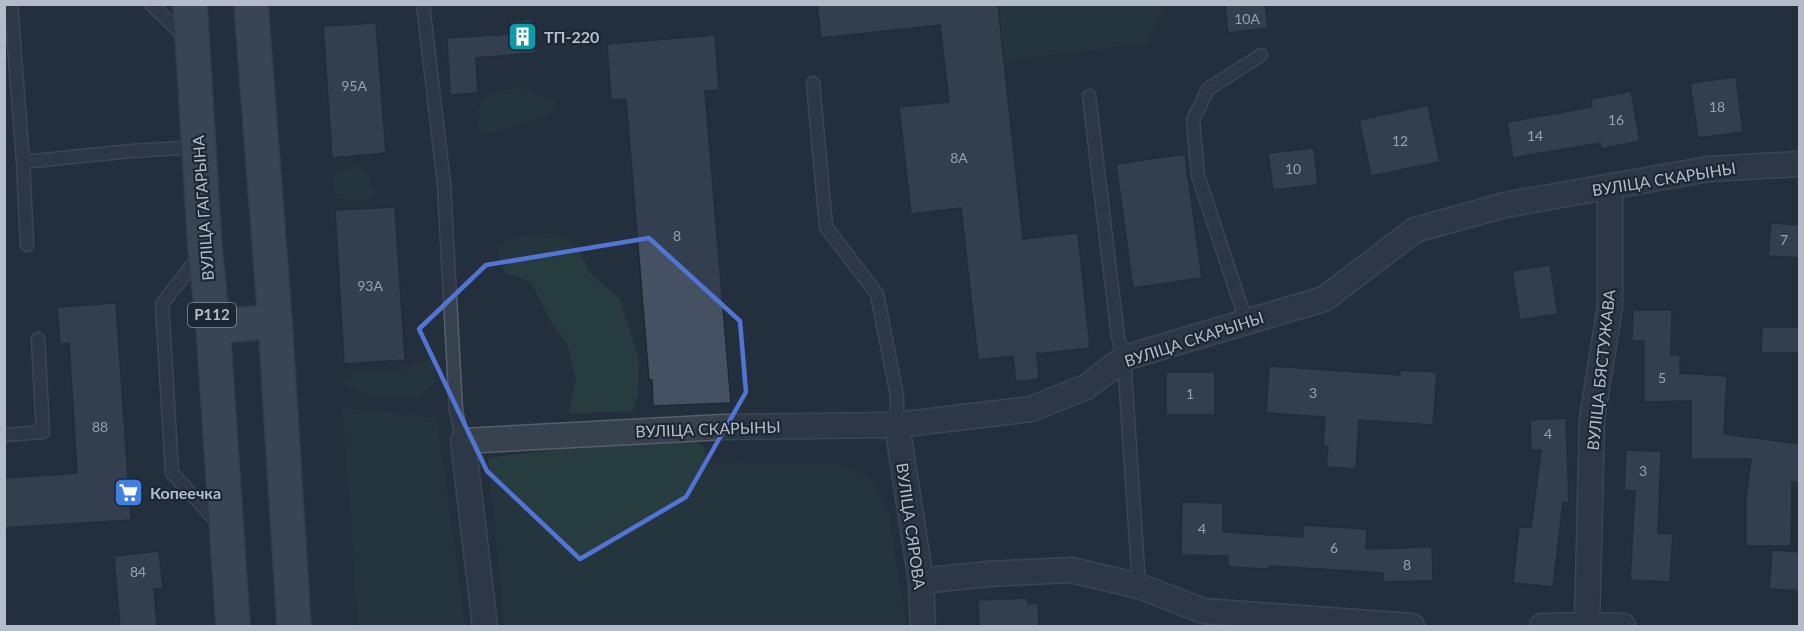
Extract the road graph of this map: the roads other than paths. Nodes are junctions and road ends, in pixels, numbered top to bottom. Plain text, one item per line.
1 (11, 4) edge
2 (151, 4) edge
3 (190, 4) edge
4 (251, 4) edge
5 (423, 4) edge
6 (193, 45) junction
7 (1261, 56) dead end
8 (813, 83) dead end
9 (1089, 96) dead end
10 (199, 147) junction
11 (23, 162) junction
12 (1800, 164) edge
13 (1610, 186) junction
14 (27, 245) dead end
15 (205, 248) junction
16 (275, 321) junction
17 (1246, 321) junction
18 (213, 327) junction
19 (38, 339) dead end
20 (1124, 358) junction
21 (897, 425) junction
22 (4, 435) edge
23 (463, 441) junction
24 (225, 530) junction
25 (921, 581) junction
26 (1139, 586) junction
27 (1587, 625) junction
28 (233, 627) edge
29 (294, 627) edge
30 (485, 627) edge
31 (923, 627) edge
32 (1412, 627) edge
33 (1542, 627) edge
34 (1623, 627) edge

1 - 11 lane
2 - 6 lane
3 - 6 main road, ВУЛІЦА ГАГАРЫНА / Р112
4 - 16 main road
5 - 23 lane
6 - 10 main road, ВУЛІЦА ГАГАРЫНА / Р112
7 - 17 lane
8 - 21 lane
9 - 20 lane
10 - 11 lane
10 - 15 main road, ВУЛІЦА ГАГАРЫНА / Р112
11 - 14 lane
12 - 13 street, ВУЛІЦА СКАРЫНЫ
13 - 17 street, ВУЛІЦА СКАРЫНЫ
13 - 27 street, ВУЛІЦА БЯСТУЖАВА
15 - 18 main road, ВУЛІЦА ГАГАРЫНА / Р112
15 - 24 lane
16 - 18 main road
16 - 29 main road
17 - 20 street, ВУЛІЦА СКАРЫНЫ
18 - 24 main road, ВУЛІЦА ГАГАРЫНА / Р112
19 - 22 lane
20 - 21 street, ВУЛІЦА СКАРЫНЫ
20 - 26 lane
21 - 23 street, ВУЛІЦА СКАРЫНЫ
21 - 25 street, ВУЛІЦА СЯРОВА
23 - 30 street
24 - 28 main road, ВУЛІЦА ГАГАРЫНА / Р112
25 - 26 street
25 - 31 street, ВУЛІЦА СЯРОВА
26 - 32 street
27 - 33 street
27 - 34 street

